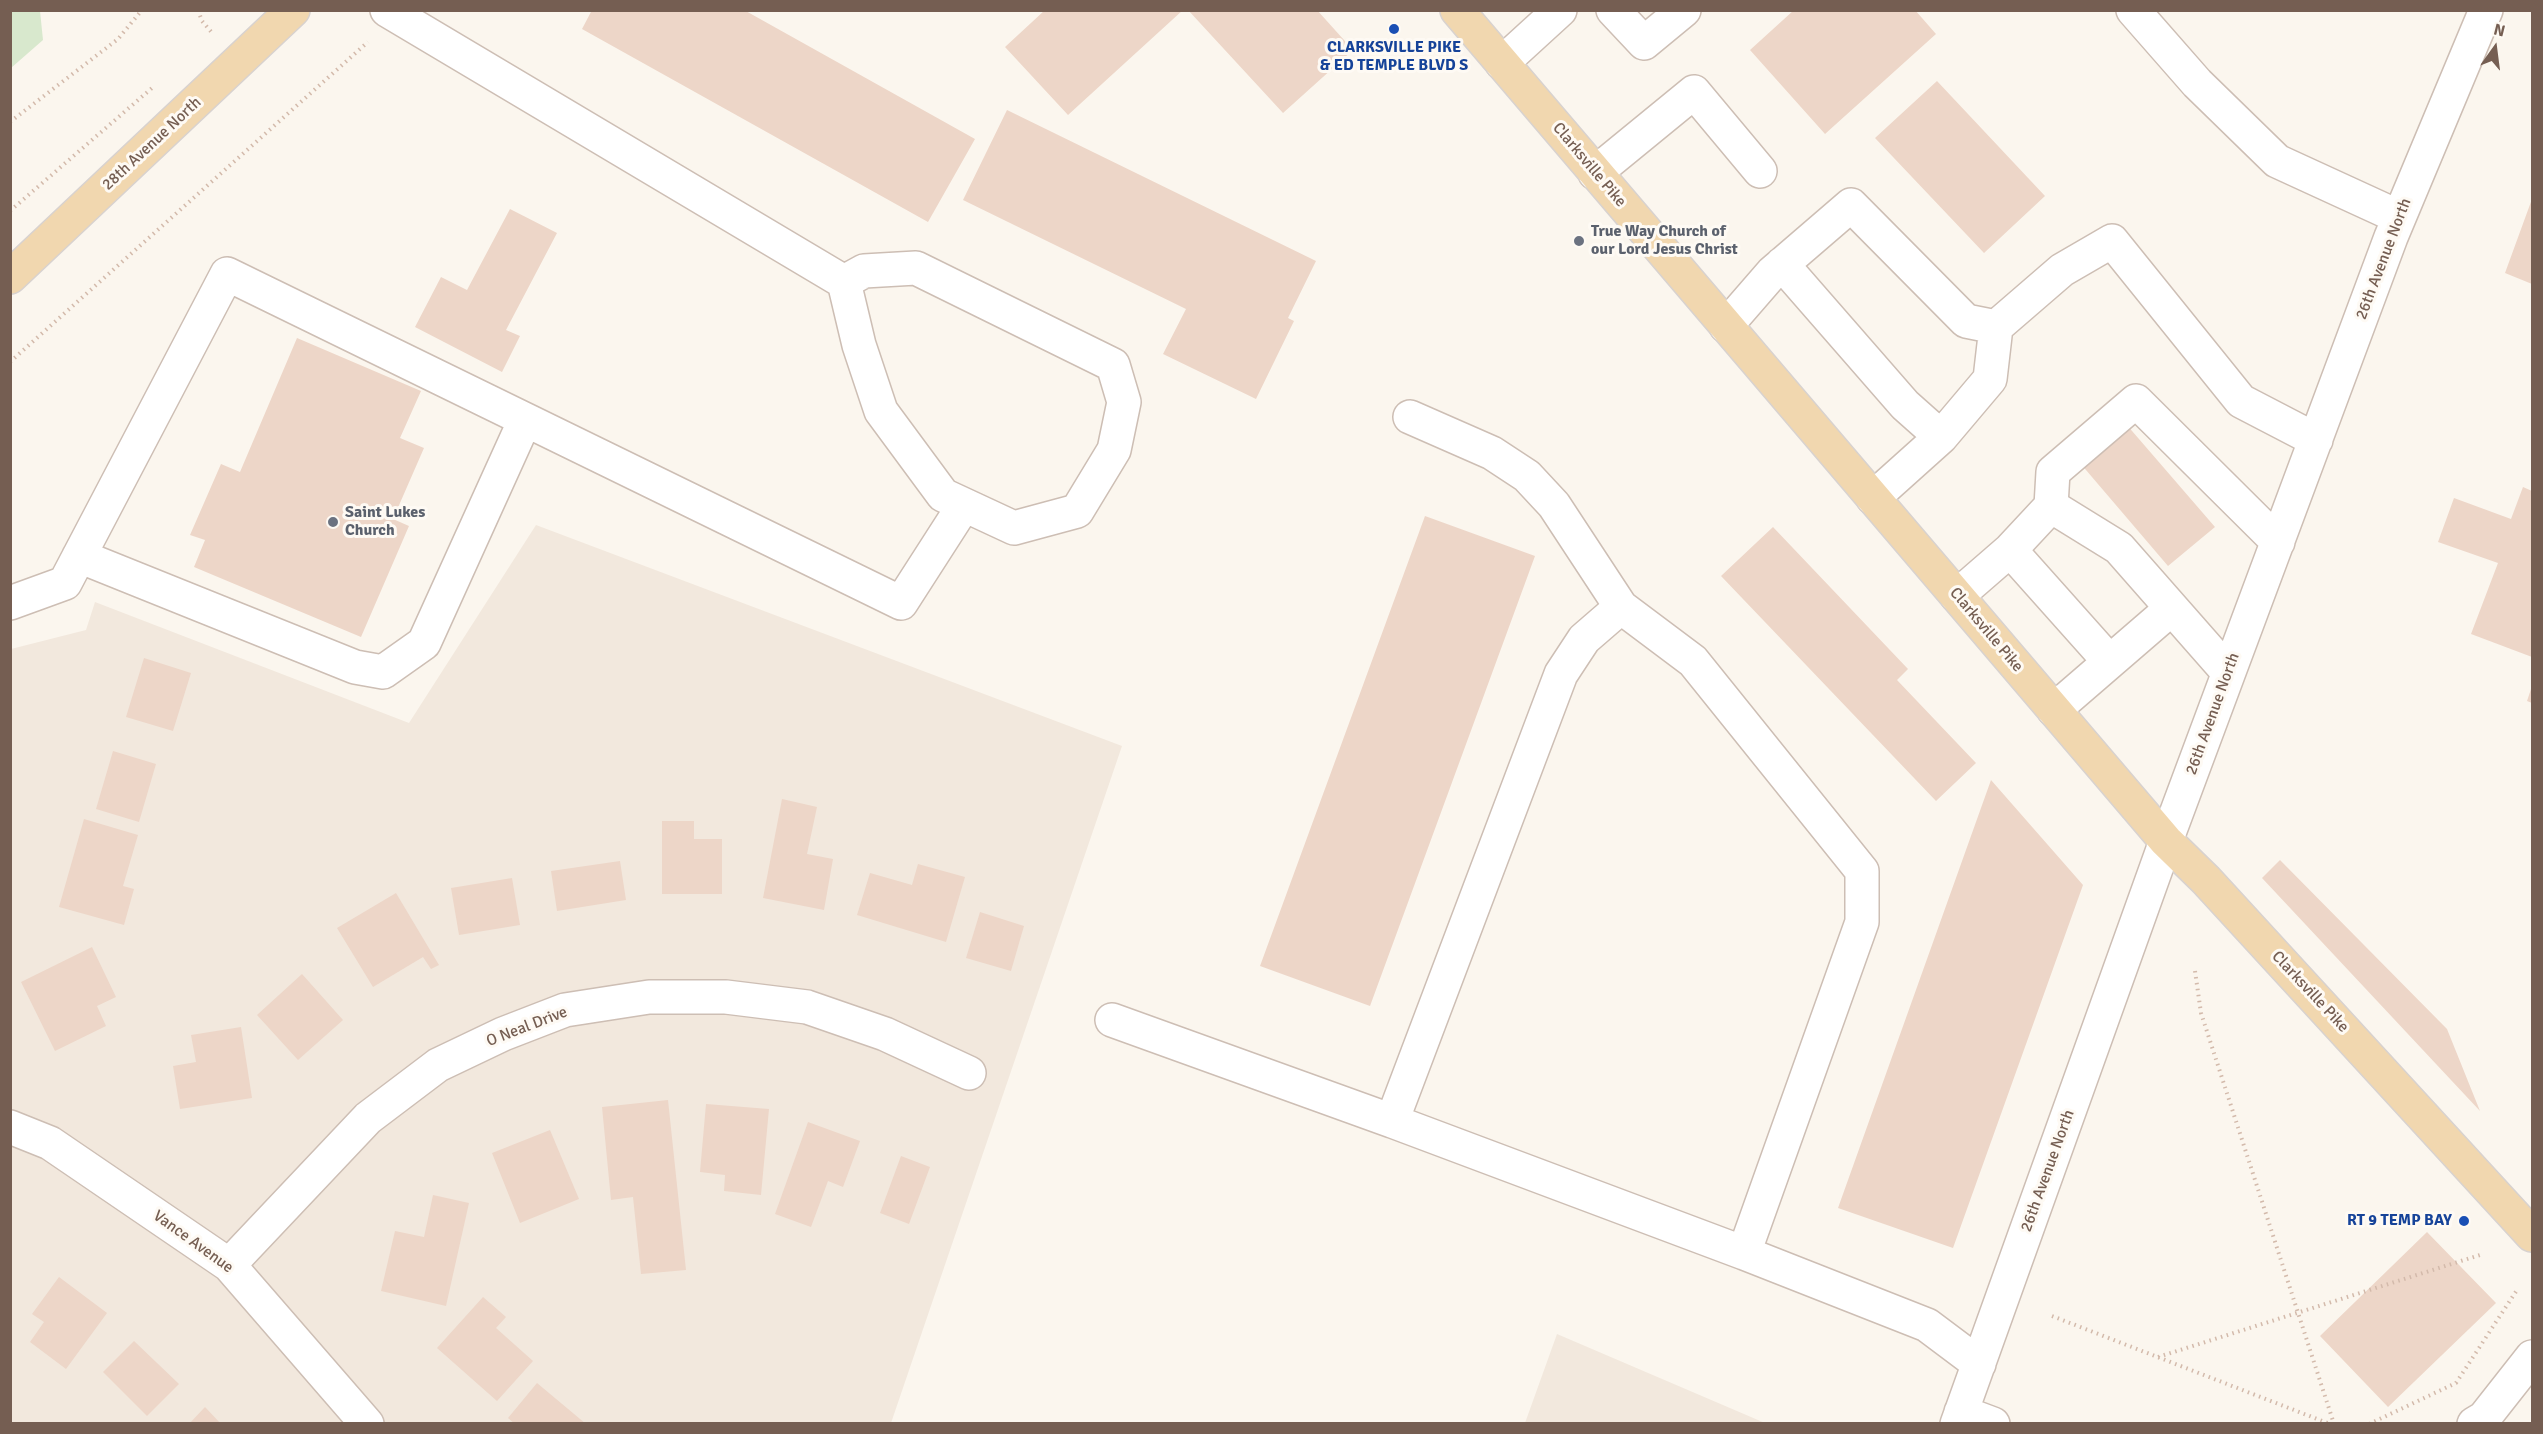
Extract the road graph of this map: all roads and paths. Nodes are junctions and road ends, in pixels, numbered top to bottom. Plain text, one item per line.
1 (142, 10) edge
2 (198, 10) edge
3 (292, 10) edge
4 (1457, 10) edge
5 (1560, 10) edge
6 (1613, 10) edge
7 (1684, 10) edge
8 (2133, 10) edge
9 (2486, 10) edge
10 (392, 14) edge
11 (220, 28) dead end
12 (213, 34) junction
13 (204, 42) dead end
14 (1502, 63) junction
15 (160, 80) dead end
16 (10, 122) edge
17 (1760, 171) dead end
18 (1595, 173) junction
19 (10, 211) edge
20 (2399, 218) junction
21 (1782, 264) junction
22 (10, 277) edge
23 (844, 282) junction
24 (1726, 326) junction
25 (1996, 327) junction
26 (10, 362) edge
27 (1410, 417) dead end
28 (525, 420) junction
29 (1941, 437) junction
30 (2316, 440) junction
31 (1873, 498) junction
32 (964, 505) junction
33 (2051, 506) junction
34 (2278, 542) junction
35 (2010, 550) junction
36 (79, 556) junction
37 (1957, 596) junction
38 (10, 603) edge
39 (1621, 607) junction
40 (2171, 609) junction
41 (2109, 661) junction
42 (2228, 672) junction
43 (2054, 710) junction
44 (2166, 841) junction
45 (2195, 971) dead end
46 (1112, 1020) dead end
47 (969, 1073) dead end
48 (1392, 1121) junction
49 (10, 1127) edge
50 (2532, 1235) edge
51 (1744, 1253) junction
52 (2483, 1254) dead end
53 (229, 1265) junction
54 (2517, 1290) dead end
55 (2298, 1313) junction
56 (2052, 1316) dead end
57 (2158, 1357) junction
58 (2532, 1357) edge
59 (1978, 1364) junction
60 (1959, 1418) edge
61 (367, 1424) edge
62 (1993, 1424) edge
63 (2332, 1424) edge
64 (2370, 1424) edge
65 (2474, 1424) edge

1 - 16 path
2 - 12 path
3 - 22 main road, 28th Avenue North
4 - 14 main road, Clarksville Pike
5 - 14 street
6 - 7 street
8 - 20 street
9 - 20 street, 26th Avenue North
10 - 23 street
10 - 26 path
11 - 12 path
12 - 13 path
14 - 18 main road, Clarksville Pike
15 - 19 path
17 - 18 street
18 - 24 main road, Clarksville Pike
20 - 30 street, 26th Avenue North
21 - 24 street
21 - 25 street
21 - 29 street
23 - 32 street
23 - 32 street
24 - 31 main road, Clarksville Pike
25 - 29 street
25 - 30 street
27 - 39 street
28 - 32 street
28 - 36 street
28 - 36 street
29 - 31 street
30 - 34 street, 26th Avenue North
31 - 37 main road, Clarksville Pike
33 - 34 street
33 - 35 street
33 - 40 street
34 - 42 street, 26th Avenue North
35 - 37 street
35 - 41 street
36 - 38 street
37 - 43 main road, Clarksville Pike
39 - 48 street
39 - 51 street
40 - 41 street
40 - 42 street
41 - 43 street
42 - 44 street, 26th Avenue North
43 - 44 main road, Clarksville Pike
44 - 50 main road, Clarksville Pike
44 - 59 street, 26th Avenue North
45 - 55 path
46 - 48 street
47 - 53 street, O Neal Drive
48 - 51 street
49 - 53 street, Vance Avenue
51 - 59 street
52 - 55 path
53 - 61 street, Vance Avenue
54 - 64 path
55 - 57 path
55 - 63 path
56 - 57 path
57 - 63 path
58 - 65 street
59 - 60 street, 26th Avenue North
60 - 62 street

